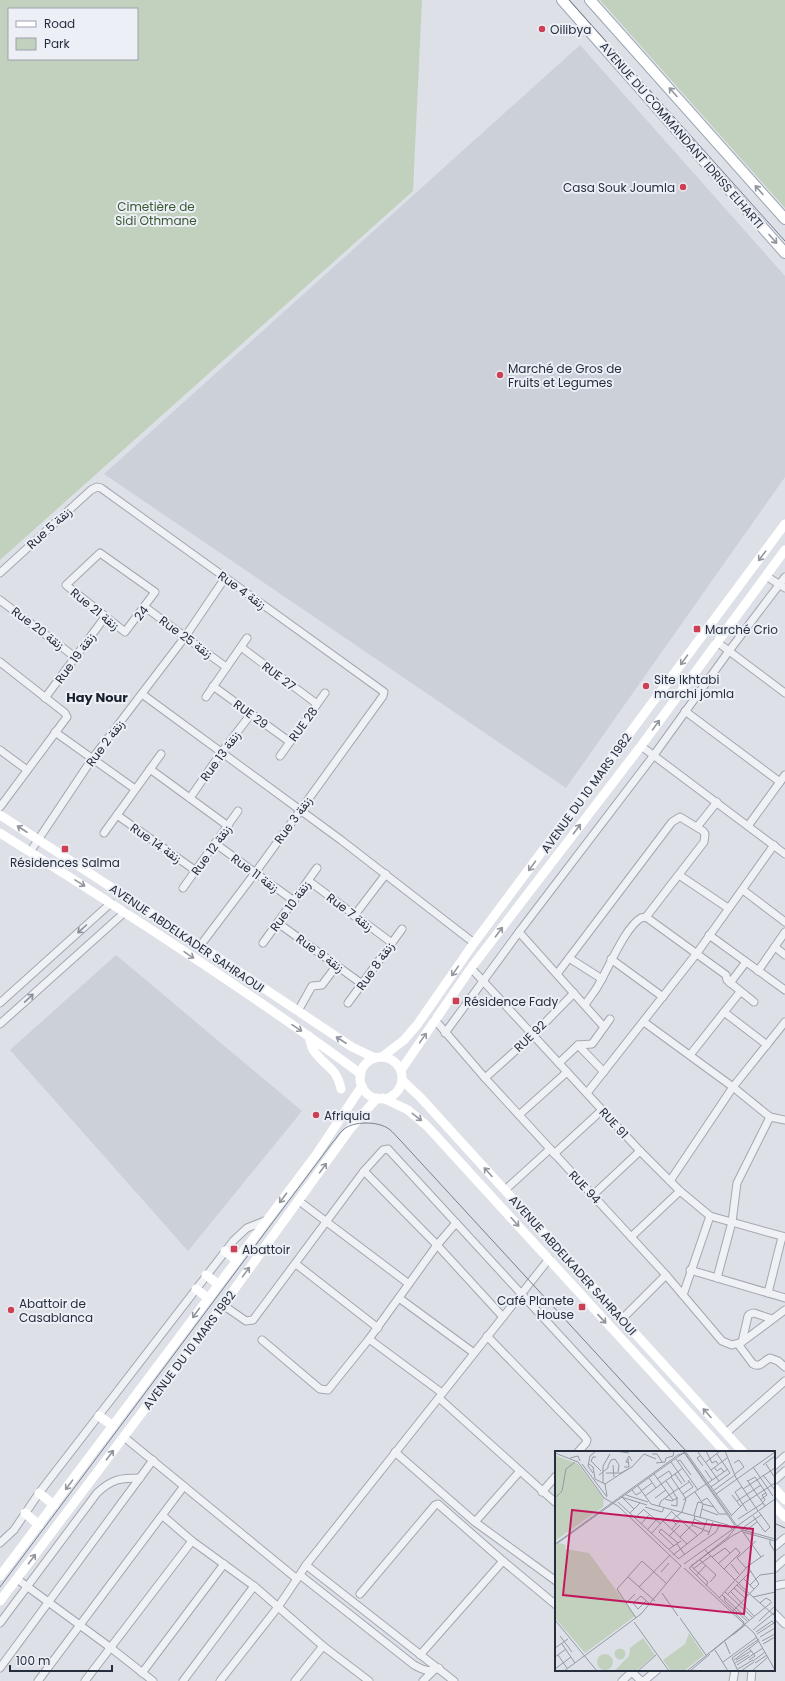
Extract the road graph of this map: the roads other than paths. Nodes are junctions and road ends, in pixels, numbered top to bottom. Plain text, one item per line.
1 (562, 0) edge
2 (590, 0) edge
3 (785, 219) edge
4 (785, 253) edge
5 (101, 488) joint
6 (785, 524) edge
7 (785, 550) edge
8 (0, 572) edge
9 (766, 576) junction
10 (785, 577) edge
11 (225, 578) junction
12 (782, 586) edge
13 (155, 592) joint
14 (0, 600) edge
15 (145, 607) junction
16 (105, 617) junction
17 (125, 632) joint
18 (185, 636) junction
19 (247, 638) dead end
20 (717, 642) junction
21 (241, 647) junction
22 (729, 651) junction
23 (76, 657) junction
24 (0, 662) edge
25 (226, 667) junction
26 (213, 686) junction
27 (384, 692) joint
28 (325, 693) dead end
29 (785, 693) edge
30 (142, 694) junction
31 (206, 697) dead end
32 (45, 698) junction
33 (317, 704) junction
34 (685, 711) junction
35 (252, 714) junction
36 (55, 732) junction
37 (290, 742) junction
38 (641, 746) junction
39 (0, 750) edge
40 (222, 753) junction
41 (161, 754) dead end
42 (280, 756) dead end
43 (654, 756) junction
44 (92, 758) junction
45 (150, 769) junction
46 (26, 770) junction
47 (785, 775) edge
48 (780, 782) junction
49 (136, 788) junction
50 (190, 798) junction
51 (717, 802) junction
52 (0, 807) edge
53 (299, 810) junction
54 (238, 811) dead end
55 (0, 815) edge
56 (117, 815) junction
57 (228, 826) junction
58 (748, 826) junction
59 (697, 827) junction
60 (0, 832) edge
61 (104, 833) dead end
62 (38, 840) junction
63 (216, 844) junction
64 (774, 845) junction
65 (30, 852) junction
66 (785, 854) edge
67 (317, 868) dead end
68 (196, 870) junction
69 (255, 873) junction
70 (386, 874) junction
71 (679, 875) junction
72 (308, 881) junction
73 (183, 888) dead end
74 (743, 890) junction
75 (294, 902) junction
76 (111, 903) junction
77 (728, 908) junction
78 (124, 912) junction
79 (354, 916) junction
80 (646, 918) junction
81 (785, 922) edge
82 (278, 923) junction
83 (402, 929) dead end
84 (519, 932) junction
85 (785, 932) edge
86 (709, 935) junction
87 (263, 943) dead end
88 (392, 943) junction
89 (474, 943) junction
90 (200, 946) junction
91 (775, 947) junction
92 (696, 953) junction
93 (785, 954) edge
94 (569, 958) junction
95 (611, 960) junction
96 (746, 962) junction
97 (337, 965) junction
98 (471, 968) junction
99 (758, 971) junction
100 (557, 974) junction
101 (602, 979) junction
102 (483, 980) junction
103 (730, 983) junction
104 (362, 984) junction
105 (785, 990) edge
106 (740, 992) junction
107 (574, 993) junction
108 (663, 997) junction
109 (754, 1002) dead end
110 (0, 1003) edge
111 (348, 1003) dead end
112 (584, 1005) junction
113 (298, 1011) junction
114 (724, 1012) junction
115 (610, 1018) dead end
116 (435, 1020) junction
117 (644, 1022) junction
118 (785, 1022) edge
119 (0, 1024) edge
120 (604, 1027) junction
121 (445, 1033) junction
122 (532, 1035) junction
123 (309, 1036) junction
124 (578, 1045) junction
125 (767, 1045) junction
126 (690, 1055) junction
127 (379, 1058) junction
128 (559, 1063) junction
129 (400, 1070) junction
130 (567, 1072) junction
131 (604, 1072) junction
132 (361, 1074) junction
133 (485, 1078) junction
134 (402, 1080) junction
135 (362, 1086) junction
136 (733, 1087) junction
137 (341, 1090) dead end
138 (587, 1093) junction
139 (380, 1098) junction
140 (602, 1110) junction
141 (519, 1115) junction
142 (770, 1116) junction
143 (785, 1120) edge
144 (552, 1151) junction
145 (640, 1151) junction
146 (364, 1171) junction
147 (670, 1181) junction
148 (505, 1190) junction
149 (680, 1191) junction
150 (593, 1195) junction
151 (299, 1201) junction
152 (710, 1216) junction
153 (267, 1220) junction
154 (326, 1222) junction
155 (732, 1222) junction
156 (456, 1223) junction
157 (631, 1237) junction
158 (784, 1237) edge
159 (437, 1245) junction
160 (225, 1251) junction
161 (549, 1259) junction
162 (236, 1260) junction
163 (296, 1264) junction
164 (690, 1270) junction
165 (206, 1275) junction
166 (666, 1275) junction
167 (717, 1278) junction
168 (218, 1284) junction
169 (409, 1284) junction
170 (196, 1289) junction
171 (521, 1293) junction
172 (768, 1293) junction
173 (683, 1295) junction
174 (208, 1298) junction
175 (399, 1298) junction
176 (785, 1298) edge
177 (223, 1305) junction
178 (785, 1310) edge
179 (503, 1316) junction
180 (622, 1319) junction
181 (772, 1319) junction
182 (378, 1328) junction
183 (488, 1336) junction
184 (369, 1339) junction
185 (262, 1340) dead end
186 (740, 1343) junction
187 (474, 1353) junction
188 (785, 1367) edge
189 (785, 1381) edge
190 (441, 1396) junction
191 (99, 1416) junction
192 (113, 1426) junction
193 (726, 1434) junction
194 (124, 1437) junction
195 (579, 1451) edge
196 (665, 1451) edge
197 (724, 1451) edge
198 (742, 1451) edge
199 (395, 1452) junction
200 (785, 1456) edge
201 (153, 1460) junction
202 (775, 1465) edge
203 (520, 1471) junction
204 (785, 1471) edge
205 (555, 1477) edge
206 (140, 1478) junction
207 (775, 1480) edge
208 (184, 1486) junction
209 (775, 1489) edge
210 (542, 1492) junction
211 (39, 1493) junction
212 (785, 1500) edge
213 (555, 1502) edge
214 (54, 1505) junction
215 (775, 1506) edge
216 (25, 1514) junction
217 (163, 1516) junction
218 (785, 1517) edge
219 (475, 1522) junction
220 (39, 1525) junction
221 (785, 1538) edge
222 (192, 1541) junction
223 (0, 1543) edge
224 (775, 1546) edge
225 (785, 1559) edge
226 (503, 1561) junction
227 (224, 1564) junction
228 (306, 1565) junction
229 (775, 1568) edge
230 (0, 1576) edge
231 (298, 1577) junction
232 (17, 1578) junction
233 (555, 1580) edge
234 (785, 1584) edge
235 (254, 1586) junction
236 (775, 1586) edge
237 (28, 1587) junction
238 (360, 1594) dead end
239 (0, 1601) edge
240 (47, 1602) junction
241 (555, 1604) edge
242 (278, 1608) junction
243 (775, 1614) edge
244 (0, 1623) edge
245 (785, 1624) edge
246 (79, 1625) junction
247 (323, 1646) junction
248 (111, 1648) junction
249 (420, 1655) junction
250 (0, 1668) edge
251 (436, 1670) junction
252 (632, 1671) edge
253 (656, 1671) edge
254 (735, 1671) edge
255 (752, 1671) edge
256 (142, 1673) junction
257 (38, 1681) edge
258 (85, 1681) edge
259 (153, 1681) edge
260 (184, 1681) edge
261 (220, 1681) edge
262 (295, 1681) edge
263 (369, 1681) edge
264 (423, 1681) edge
265 (454, 1681) edge
266 (622, 1681) edge
267 (643, 1681) edge
268 (733, 1681) edge
269 (751, 1681) edge

1 -> 4 main road, AVENUE DU COMMANDANT IDRISS ELHARTI
3 -> 2 main road, AVENUE DU COMMANDANT IDRISS ELHARTI
5 - 8 street, Rue 5 زنقة
5 - 11 street, Rue 4 زنقة
6 -> 89 main road, AVENUE DU 10 MARS 1982
7 - 9 main road, AVENUE DU 10 MARS 1982
9 - 12 street
9 - 20 main road, AVENUE DU 10 MARS 1982
10 - 12 street
11 - 18 street, Rue 2 زنقة
11 - 27 street, Rue 4 زنقة
12 - 22 street
13 - 15 street, 24
13 - 16 street, Rue 21 زنقة
14 - 23 street, Rue 20 زنقة
15 - 17 street, 24
15 - 18 street, Rue 25 زنقة
16 - 17 street, Rue 21 زنقة
16 - 23 street, Rue 19 زنقة
18 - 25 street, Rue 25 زنقة
18 - 30 street, Rue 2 زنقة
19 - 21 street
20 - 22 street
38 -> 20 main road, AVENUE DU 10 MARS 1982
21 - 25 street
21 - 33 street, RUE 27
22 - 29 street
22 - 34 street
23 - 32 street, Rue 19 زنقة
24 - 32 street
25 - 26 street
26 - 31 street
26 - 35 street, RUE 29
27 - 53 street, Rue 3 زنقة
28 - 33 street, RUE 28
30 - 40 street
30 - 44 street, Rue 2 زنقة
32 - 36 street
33 - 37 street, RUE 28
34 - 43 street
34 - 48 street
35 - 37 street, RUE 29
35 - 40 street, Rue 13 زنقة
36 - 44 street
36 - 46 street
37 - 42 street, RUE 28
38 - 43 street
98 -> 38 main road, AVENUE DU 10 MARS 1982
39 - 46 street
40 - 50 street, Rue 13 زنقة
40 - 53 street
41 - 45 street
43 - 51 street
43 - 84 street
44 - 49 street
44 - 62 street, Rue 2 زنقة
45 - 49 street
45 - 50 street
46 - 52 street
47 - 48 street
48 - 58 street
49 - 56 street
50 - 57 street
51 - 58 street
51 - 59 street
53 - 69 street, Rue 3 زنقة
53 - 70 street
54 - 57 street, Rue 12 زنقة
62 -> 55 main road, AVENUE ABDELKADER SAHRAOUI
56 - 61 street
56 - 68 street, Rue 14 زنقة
57 - 63 street, Rue 12 زنقة
58 - 64 street
59 - 71 street
59 - 94 street
60 - 65 main road, AVENUE ABDELKADER SAHRAOUI
62 - 65 street, Rue 2 زنقة
62 - 90 main road, AVENUE ABDELKADER SAHRAOUI
63 - 68 street, Rue 12 زنقة
63 - 69 street, Rue 11 زنقة
64 - 66 street
64 - 74 street
65 -> 76 main road, AVENUE ABDELKADER SAHRAOUI
67 - 72 street, Rue 10 زنقة
68 - 73 street, Rue 12 زنقة
69 - 75 street, Rue 11 زنقة
69 - 90 street, Rue 3 زنقة
70 - 79 street
70 - 89 street
71 - 77 street
71 - 80 street
72 - 75 street, Rue 10 زنقة
72 - 79 street, Rue 7 زنقة
74 - 77 street
74 - 81 street
75 - 82 street, Rue 10 زنقة
76 - 78 main road, AVENUE ABDELKADER SAHRAOUI
76 -> 110 street
77 - 86 street
119 -> 78 street
78 -> 123 main road, AVENUE ABDELKADER SAHRAOUI
79 - 88 street, Rue 7 زنقة
80 - 92 street
80 - 95 street
82 - 87 street, Rue 10 زنقة
82 - 97 street, Rue 9 زنقة
83 - 88 street, Rue 8 زنقة
84 - 100 street
84 - 102 street
85 - 91 street
86 - 92 street
86 - 96 street
88 - 104 street, Rue 8 زنقة
89 -> 127 main road, AVENUE DU 10 MARS 1982
90 - 113 main road, AVENUE ABDELKADER SAHRAOUI
91 - 93 street
91 - 99 street
92 - 103 street
92 - 108 street
94 - 100 street
94 - 101 street
95 - 101 street
95 - 108 street
96 - 99 street
96 - 103 street
97 - 104 street, Rue 9 زنقة
97 - 113 street
98 - 102 street, RUE 91
98 - 116 main road, AVENUE DU 10 MARS 1982
99 - 105 street
100 - 107 street
101 - 112 street
102 - 121 street
102 - 122 street, RUE 91
103 - 106 street
104 - 111 street, Rue 8 زنقة
106 - 109 street
106 - 114 street
107 - 112 street
107 - 122 street, RUE 92
108 - 117 street
112 - 120 street
127 -> 113 main road, AVENUE ABDELKADER SAHRAOUI
114 - 125 street
114 - 126 street
115 - 120 street
116 - 121 street, RUE 94
129 -> 116 main road, AVENUE DU 10 MARS 1982
117 - 126 street
117 - 131 street
118 - 125 street
120 - 124 street
121 - 133 street, RUE 94
122 - 128 street, RUE 91
122 - 133 street, RUE 92
123 - 132 main road, AVENUE ABDELKADER SAHRAOUI
123 - 137 main road
124 - 128 street
124 - 131 street
125 - 136 street
126 - 136 street
127 - 129 main road
127 - 132 main road
128 - 130 street, RUE 91
129 - 134 main road
130 - 138 street, RUE 91
130 - 141 street
131 - 138 street
132 - 135 main road
133 - 141 street, RUE 94
134 - 139 main road
148 -> 134 main road, AVENUE ABDELKADER SAHRAOUI
135 - 139 main road
135 -> 153 main road, AVENUE DU 10 MARS 1982
136 - 142 street
136 - 147 street
138 - 140 street, RUE 91
151 -> 139 main road, AVENUE DU 10 MARS 1982
139 -> 161 main road, AVENUE ABDELKADER SAHRAOUI
140 - 144 street
140 - 145 street, RUE 91
141 - 144 street, RUE 94
142 - 143 street
142 - 155 street
144 - 148 street
144 - 150 street, RUE 94
145 - 147 street, RUE 91
145 - 150 street
146 - 154 street
146 - 156 street
146 - 159 street
147 - 149 street, RUE 91
148 - 180 main road, AVENUE ABDELKADER SAHRAOUI
149 - 152 street, RUE 91
149 - 157 street
150 - 157 street, RUE 94
151 - 154 street
177 -> 151 main road, AVENUE DU 10 MARS 1982
152 - 155 street, RUE 91
152 - 164 street
153 - 160 street
153 - 162 main road, AVENUE DU 10 MARS 1982
154 - 163 street
154 - 169 street
155 - 158 street, RUE 91
155 - 167 street
156 - 159 street
156 - 171 street
157 - 166 street, RUE 94
158 - 172 street
159 - 169 street
159 - 179 street
160 - 162 main road
160 - 165 street
161 - 171 street
161 -> 197 main road, AVENUE ABDELKADER SAHRAOUI
162 - 168 main road, AVENUE DU 10 MARS 1982
163 - 177 street
163 - 182 street
164 - 167 street
164 - 173 street
165 - 168 main road
165 - 170 street
166 - 173 street, RUE 94
166 - 180 street
167 - 172 street
168 - 174 main road, AVENUE DU 10 MARS 1982
169 - 175 street
170 - 174 main road
170 - 191 street
171 - 179 street
171 - 196 street
172 - 176 street
173 - 186 street, RUE 94
174 -> 192 main road, AVENUE DU 10 MARS 1982
175 - 182 street
175 - 187 street
177 - 194 main road, AVENUE DU 10 MARS 1982
178 - 181 street
179 - 183 street
193 -> 180 main road, AVENUE ABDELKADER SAHRAOUI
181 - 186 street
181 - 186 street
182 - 184 street
183 - 187 street
183 - 195 street
184 - 185 street
184 - 190 street
186 - 188 street
187 - 190 street
189 - 193 street
190 - 199 street
190 - 203 street
191 - 192 main road
191 - 211 street
192 -> 214 main road, AVENUE DU 10 MARS 1982
193 - 198 main road, AVENUE ABDELKADER SAHRAOUI
194 - 201 street
232 -> 194 main road, AVENUE DU 10 MARS 1982
199 - 219 street
199 - 228 street
200 - 202 street
201 - 206 street
201 - 208 street
203 - 210 street
203 - 219 street
204 - 207 street
205 - 210 street
206 - 237 street
206 - 240 street
208 - 217 street
208 - 231 street
209 - 212 main road
210 - 213 street
211 - 214 main road
211 - 216 street
214 - 220 main road, AVENUE DU 10 MARS 1982
215 - 218 main road
216 - 220 main road
216 - 223 street
217 - 222 street
217 - 246 street
219 - 233 street
220 - 230 main road, AVENUE DU 10 MARS 1982
221 - 224 street
222 - 227 street
222 - 248 street
225 - 229 street
226 - 238 street
226 - 241 street
226 - 249 street
227 - 235 street
227 - 256 street
228 - 231 street
228 - 249 street
231 - 242 street
231 - 251 street
232 - 237 street
232 - 239 main road, AVENUE DU 10 MARS 1982
234 - 236 street
235 - 242 street
235 - 260 street
237 - 240 street
237 - 244 street
240 - 246 street
240 - 250 street
242 - 247 street
242 - 261 street
243 - 245 street
246 - 248 street
246 - 257 street
247 - 262 street
247 - 263 street
248 - 256 street
248 - 258 street
249 - 251 street
251 - 264 street
251 - 265 street
252 - 266 street
252 - 267 street
253 - 267 street
254 - 268 street
255 - 269 street
256 - 259 street

